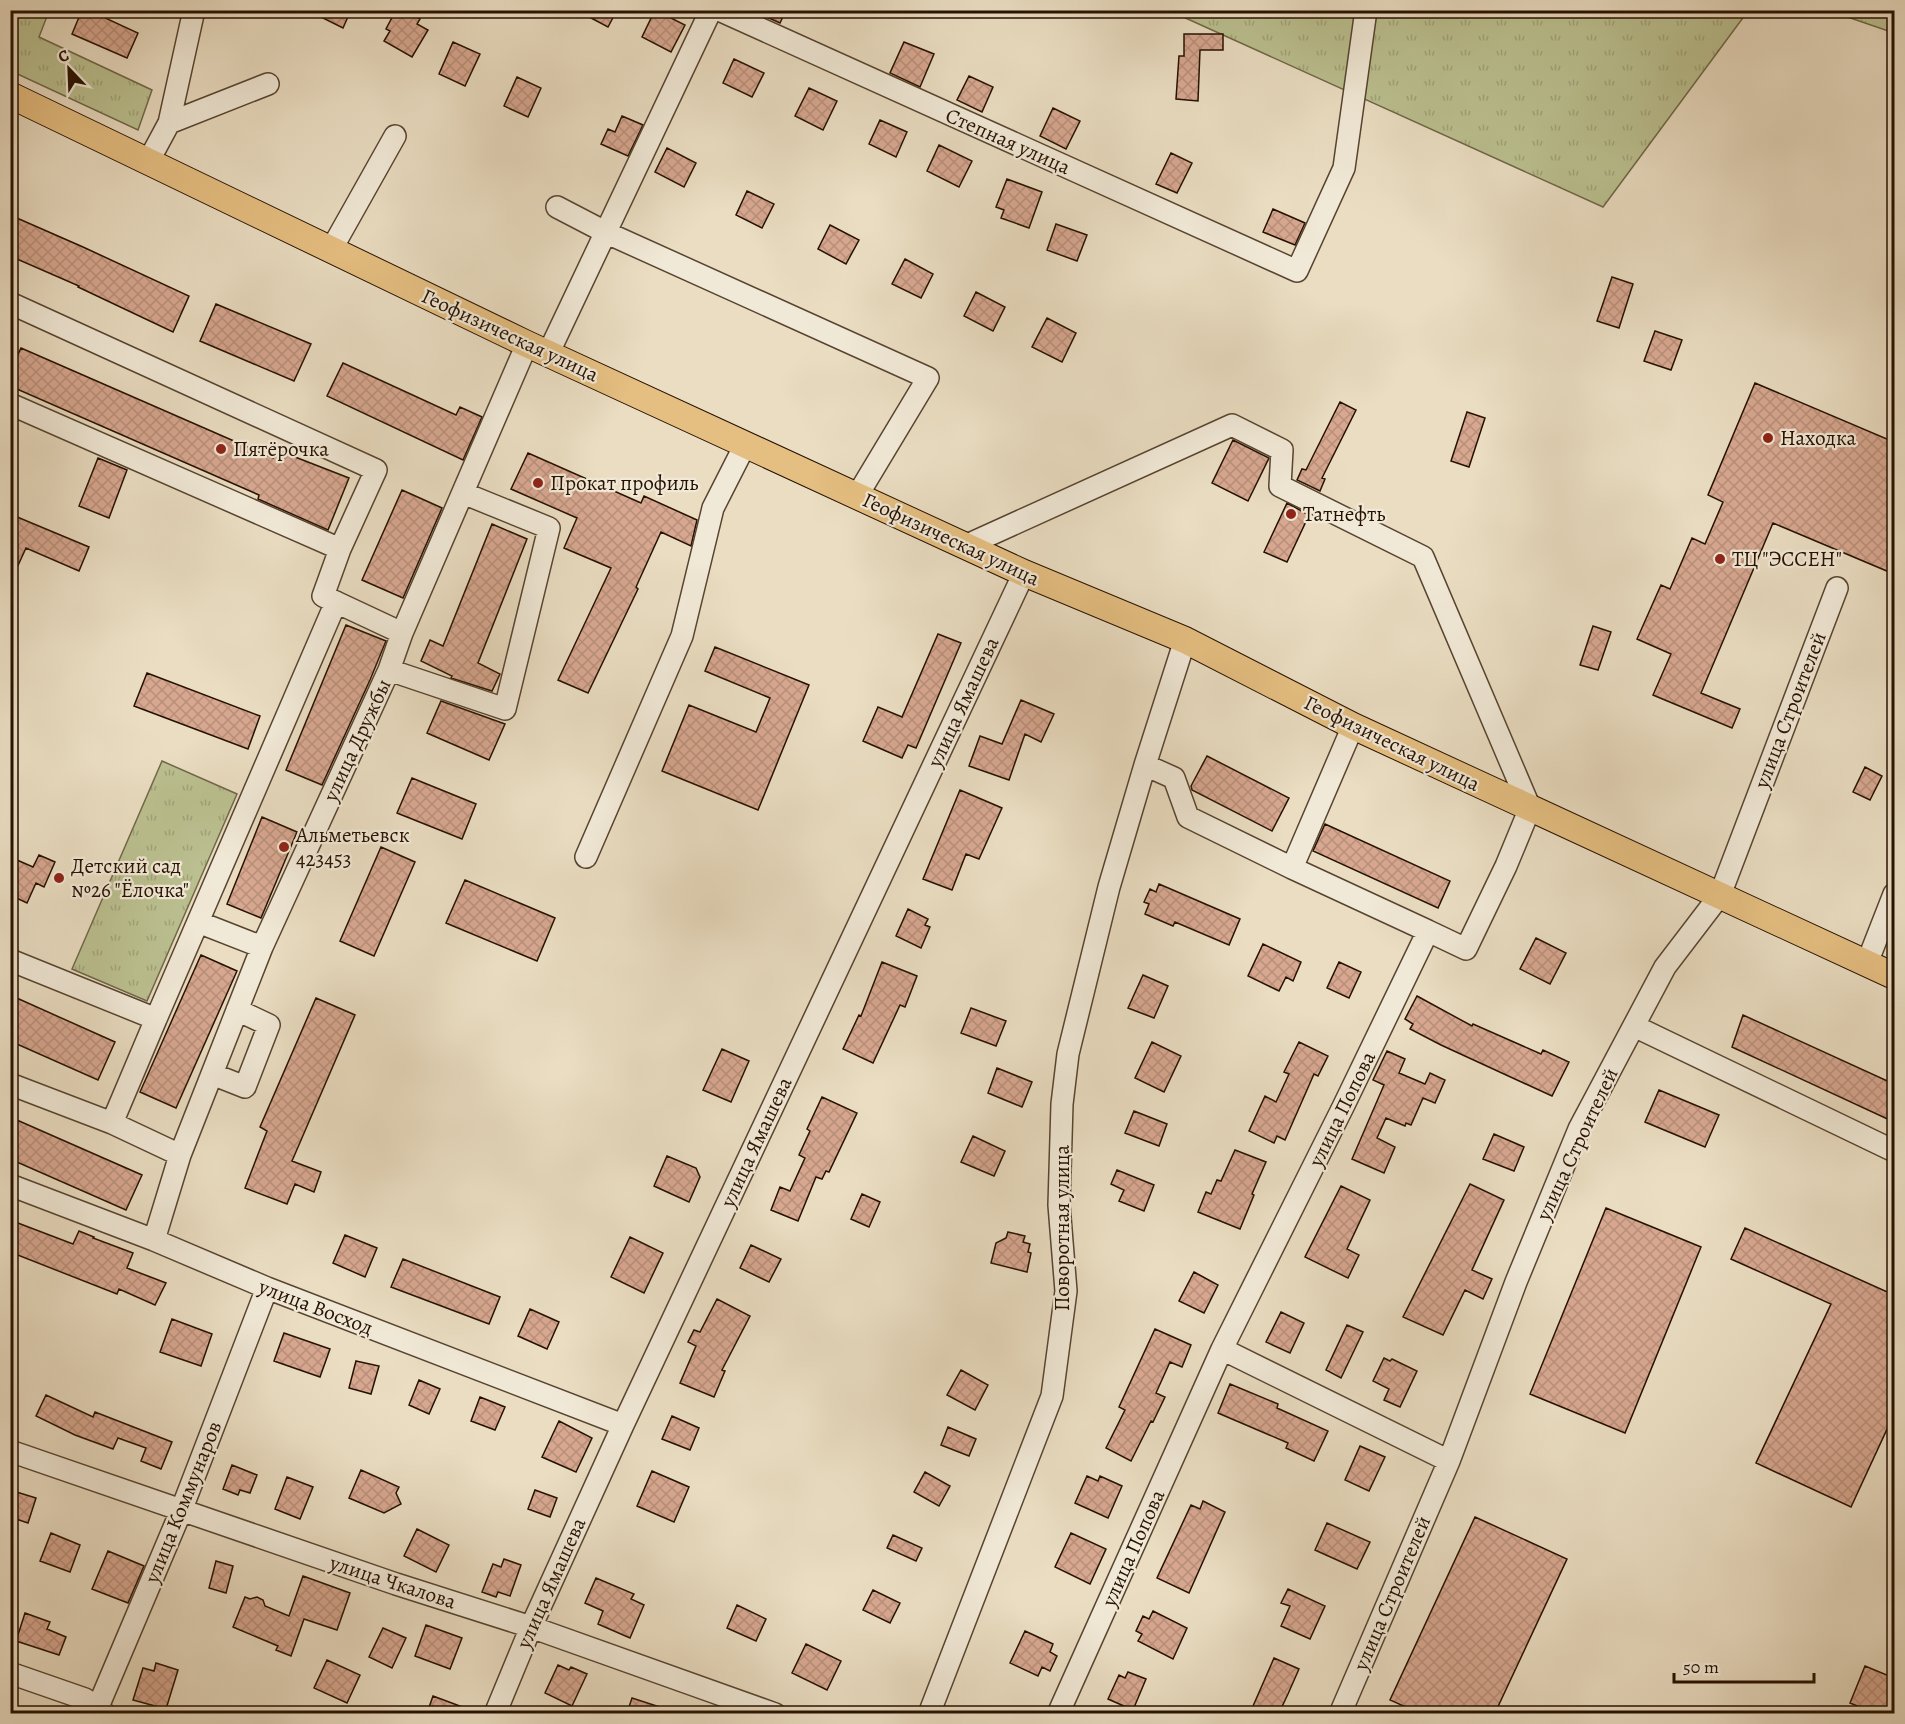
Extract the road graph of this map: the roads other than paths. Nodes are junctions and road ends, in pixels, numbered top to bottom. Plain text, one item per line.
1 (194, 10) edge
2 (711, 10) edge
3 (719, 10) edge
4 (1366, 10) edge
5 (268, 84) dead end
6 (10, 95) edge
7 (169, 123) junction
8 (395, 136) dead end
9 (148, 162) junction
10 (557, 207) dead end
11 (607, 233) junction
12 (332, 250) junction
13 (10, 303) edge
14 (538, 349) junction
15 (10, 404) edge
16 (745, 445) junction
17 (463, 492) junction
18 (857, 496) junction
19 (965, 546) junction
20 (340, 549) junction
21 (1024, 573) junction
22 (1837, 588) dead end
23 (336, 602) junction
24 (402, 633) junction
25 (1185, 640) junction
26 (389, 670) junction
27 (1353, 726) junction
28 (1145, 765) junction
29 (1530, 808) junction
30 (586, 857) dead end
31 (1292, 868) junction
32 (1894, 894) edge
33 (1720, 895) junction
34 (198, 922) junction
35 (1428, 931) junction
36 (262, 947) junction
37 (10, 960) edge
38 (1867, 963) junction
39 (1894, 976) edge
40 (237, 1010) junction
41 (156, 1019) junction
42 (1634, 1026) junction
43 (212, 1074) junction
44 (10, 1084) edge
45 (112, 1123) junction
46 (1894, 1151) edge
47 (180, 1155) junction
48 (10, 1185) edge
49 (154, 1240) junction
50 (267, 1288) junction
51 (1222, 1349) junction
52 (623, 1425) junction
53 (10, 1451) edge
54 (1449, 1461) junction
55 (181, 1511) junction
56 (531, 1627) junction
57 (10, 1673) edge
58 (99, 1712) edge
59 (495, 1713) edge
60 (775, 1713) edge
61 (929, 1713) edge
62 (1058, 1713) edge
63 (1340, 1713) edge

1 - 7 street
2 - 11 street, улица Дружбы
3 - 4 street, Степная улица
5 - 7 street
6 - 9 main road, Геофизическая улица
7 - 9 street
8 - 12 street
9 - 12 main road, Геофизическая улица
10 - 11 street
11 - 14 street, улица Дружбы
11 - 18 street
12 - 14 main road, Геофизическая улица
13 - 20 street
14 - 16 main road, Геофизическая улица
14 - 17 street, улица Дружбы
15 - 20 street
16 - 18 main road, Геофизическая улица
16 - 30 street
17 - 24 street, улица Дружбы
17 - 26 street
18 - 19 main road, Геофизическая улица
19 - 21 main road, Геофизическая улица
19 - 29 street
20 - 23 street
21 - 25 main road, Геофизическая улица
21 - 52 street, улица Ямашева
22 - 33 street, улица Строителей
23 - 24 street
23 - 34 street
24 - 26 street, улица Дружбы
25 - 27 main road, Геофизическая улица
25 - 28 street
26 - 36 street, улица Дружбы
27 - 29 main road, Геофизическая улица
27 - 31 street
28 - 31 street
28 - 61 street, Поворотная улица
29 - 33 main road, Геофизическая улица
29 - 35 street
31 - 35 street
32 - 38 street
33 - 38 main road, Геофизическая улица
33 - 42 street, улица Строителей
34 - 36 street
34 - 41 street
35 - 51 street, улица Попова
36 - 40 street, улица Дружбы
37 - 41 street
38 - 39 main road, Геофизическая улица
40 - 43 street, улица Дружбы
40 - 43 street
41 - 45 street
42 - 46 street
42 - 54 street, улица Строителей
43 - 47 street, улица Дружбы
44 - 45 street
45 - 47 street
47 - 49 street, улица Дружбы
48 - 49 street, улица Восход
49 - 50 street, улица Восход
50 - 52 street, улица Восход
50 - 55 street, улица Коммунаров
51 - 54 street
51 - 62 street, улица Попова
52 - 56 street, улица Ямашева
53 - 55 street, улица Чкалова
54 - 63 street, улица Строителей
55 - 56 street, улица Чкалова
55 - 58 street, улица Коммунаров
56 - 59 street, улица Ямашева
56 - 60 street, улица Чкалова
57 - 58 street

